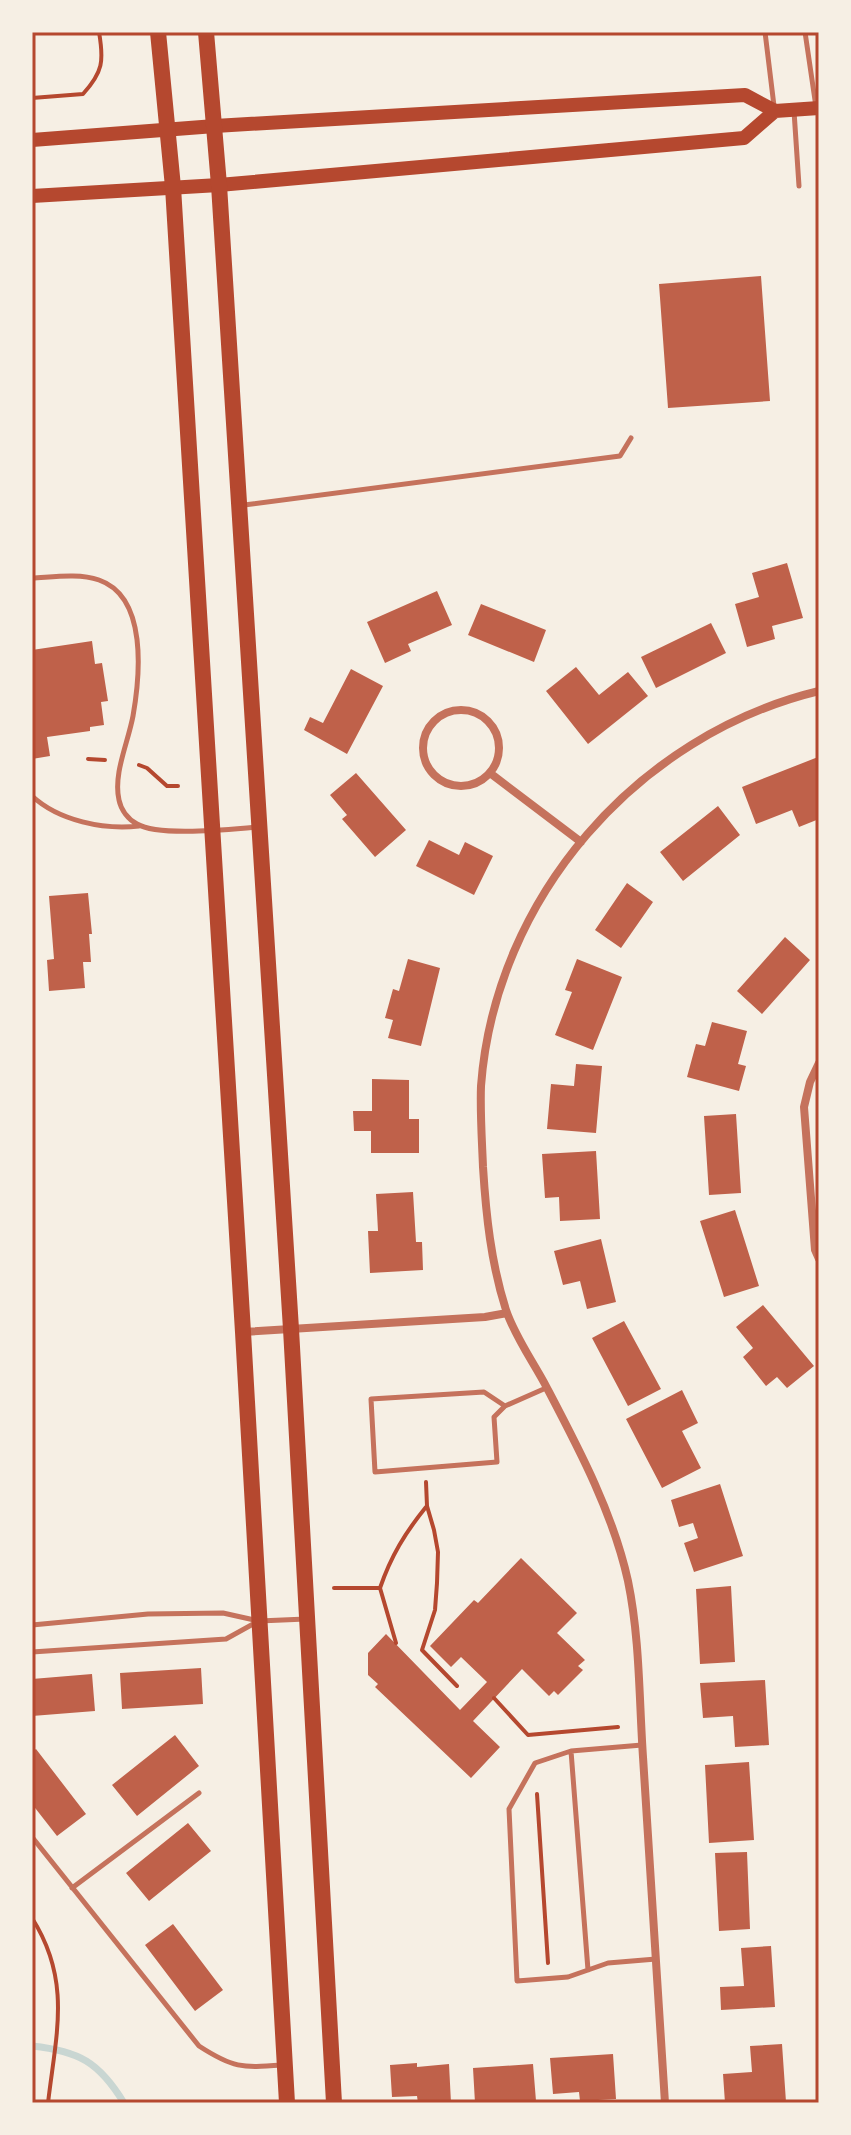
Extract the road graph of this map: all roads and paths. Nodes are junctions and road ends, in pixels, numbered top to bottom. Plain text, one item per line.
1 (99, 32) edge
2 (158, 32) edge
3 (206, 32) edge
4 (765, 32) edge
5 (805, 32) edge
6 (32, 98) edge
7 (818, 108) edge
8 (794, 110) junction
9 (775, 111) junction
10 (215, 126) junction
11 (167, 130) junction
12 (32, 140) edge
13 (219, 185) junction
14 (799, 186) dead end
15 (173, 187) junction
16 (32, 196) edge
17 (631, 438) dead end
18 (239, 505) junction
19 (32, 578) edge
20 (819, 691) edge
21 (88, 759) dead end
22 (110, 761) dead end
23 (139, 765) dead end
24 (490, 773) junction
25 (178, 786) dead end
26 (32, 796) edge
27 (139, 826) junction
28 (259, 826) junction
29 (212, 830) junction
30 (581, 842) junction
31 (819, 1063) edge
32 (819, 1259) edge
33 (507, 1313) junction
34 (291, 1329) junction
35 (243, 1332) junction
36 (547, 1388) junction
37 (505, 1406) junction
38 (425, 1468) junction
39 (427, 1506) junction
40 (334, 1588) dead end
41 (380, 1588) junction
42 (306, 1619) junction
43 (259, 1621) junction
44 (32, 1625) edge
45 (396, 1643) dead end
46 (32, 1652) edge
47 (457, 1686) dead end
48 (494, 1698) dead end
49 (618, 1727) dead end
50 (642, 1745) junction
51 (571, 1751) junction
52 (199, 1793) dead end
53 (537, 1794) dead end
54 (32, 1837) edge
55 (72, 1888) junction
56 (32, 1918) edge
57 (656, 1959) junction
58 (548, 1963) dead end
59 (588, 1970) junction
60 (284, 2065) junction
61 (48, 2103) edge
62 (287, 2103) edge
63 (334, 2103) edge
64 (665, 2103) edge

1 - 6 path
2 - 11 main road
3 - 10 main road
4 - 9 lane
5 - 7 lane
7 - 8 main road
8 - 9 main road
8 - 14 lane
9 - 10 main road
9 - 13 main road
10 - 11 main road
10 - 13 main road
11 - 12 main road
11 - 15 main road
13 - 15 main road
13 - 18 main road
15 - 16 main road
15 - 29 main road
17 - 18 lane
18 - 28 main road
19 - 27 lane
20 - 30 street
21 - 22 path
23 - 25 path
24 - 24 street
24 - 30 street
26 - 27 lane
27 - 29 lane
28 - 29 lane
28 - 34 main road
29 - 35 main road
30 - 33 street
31 - 32 street
33 - 34 street
33 - 36 street
34 - 35 street
34 - 42 main road
35 - 43 main road
36 - 37 lane
36 - 50 street
37 - 38 lane
37 - 38 lane
38 - 39 path
39 - 41 path
39 - 47 path
40 - 41 path
41 - 45 path
42 - 43 lane
42 - 63 main road
43 - 44 lane
43 - 46 lane
43 - 60 main road
48 - 49 path
50 - 51 lane
50 - 57 street
51 - 59 lane
51 - 59 lane
52 - 55 lane
53 - 58 path
54 - 55 lane
55 - 60 lane
56 - 61 path
57 - 59 lane
57 - 64 street
60 - 62 main road

